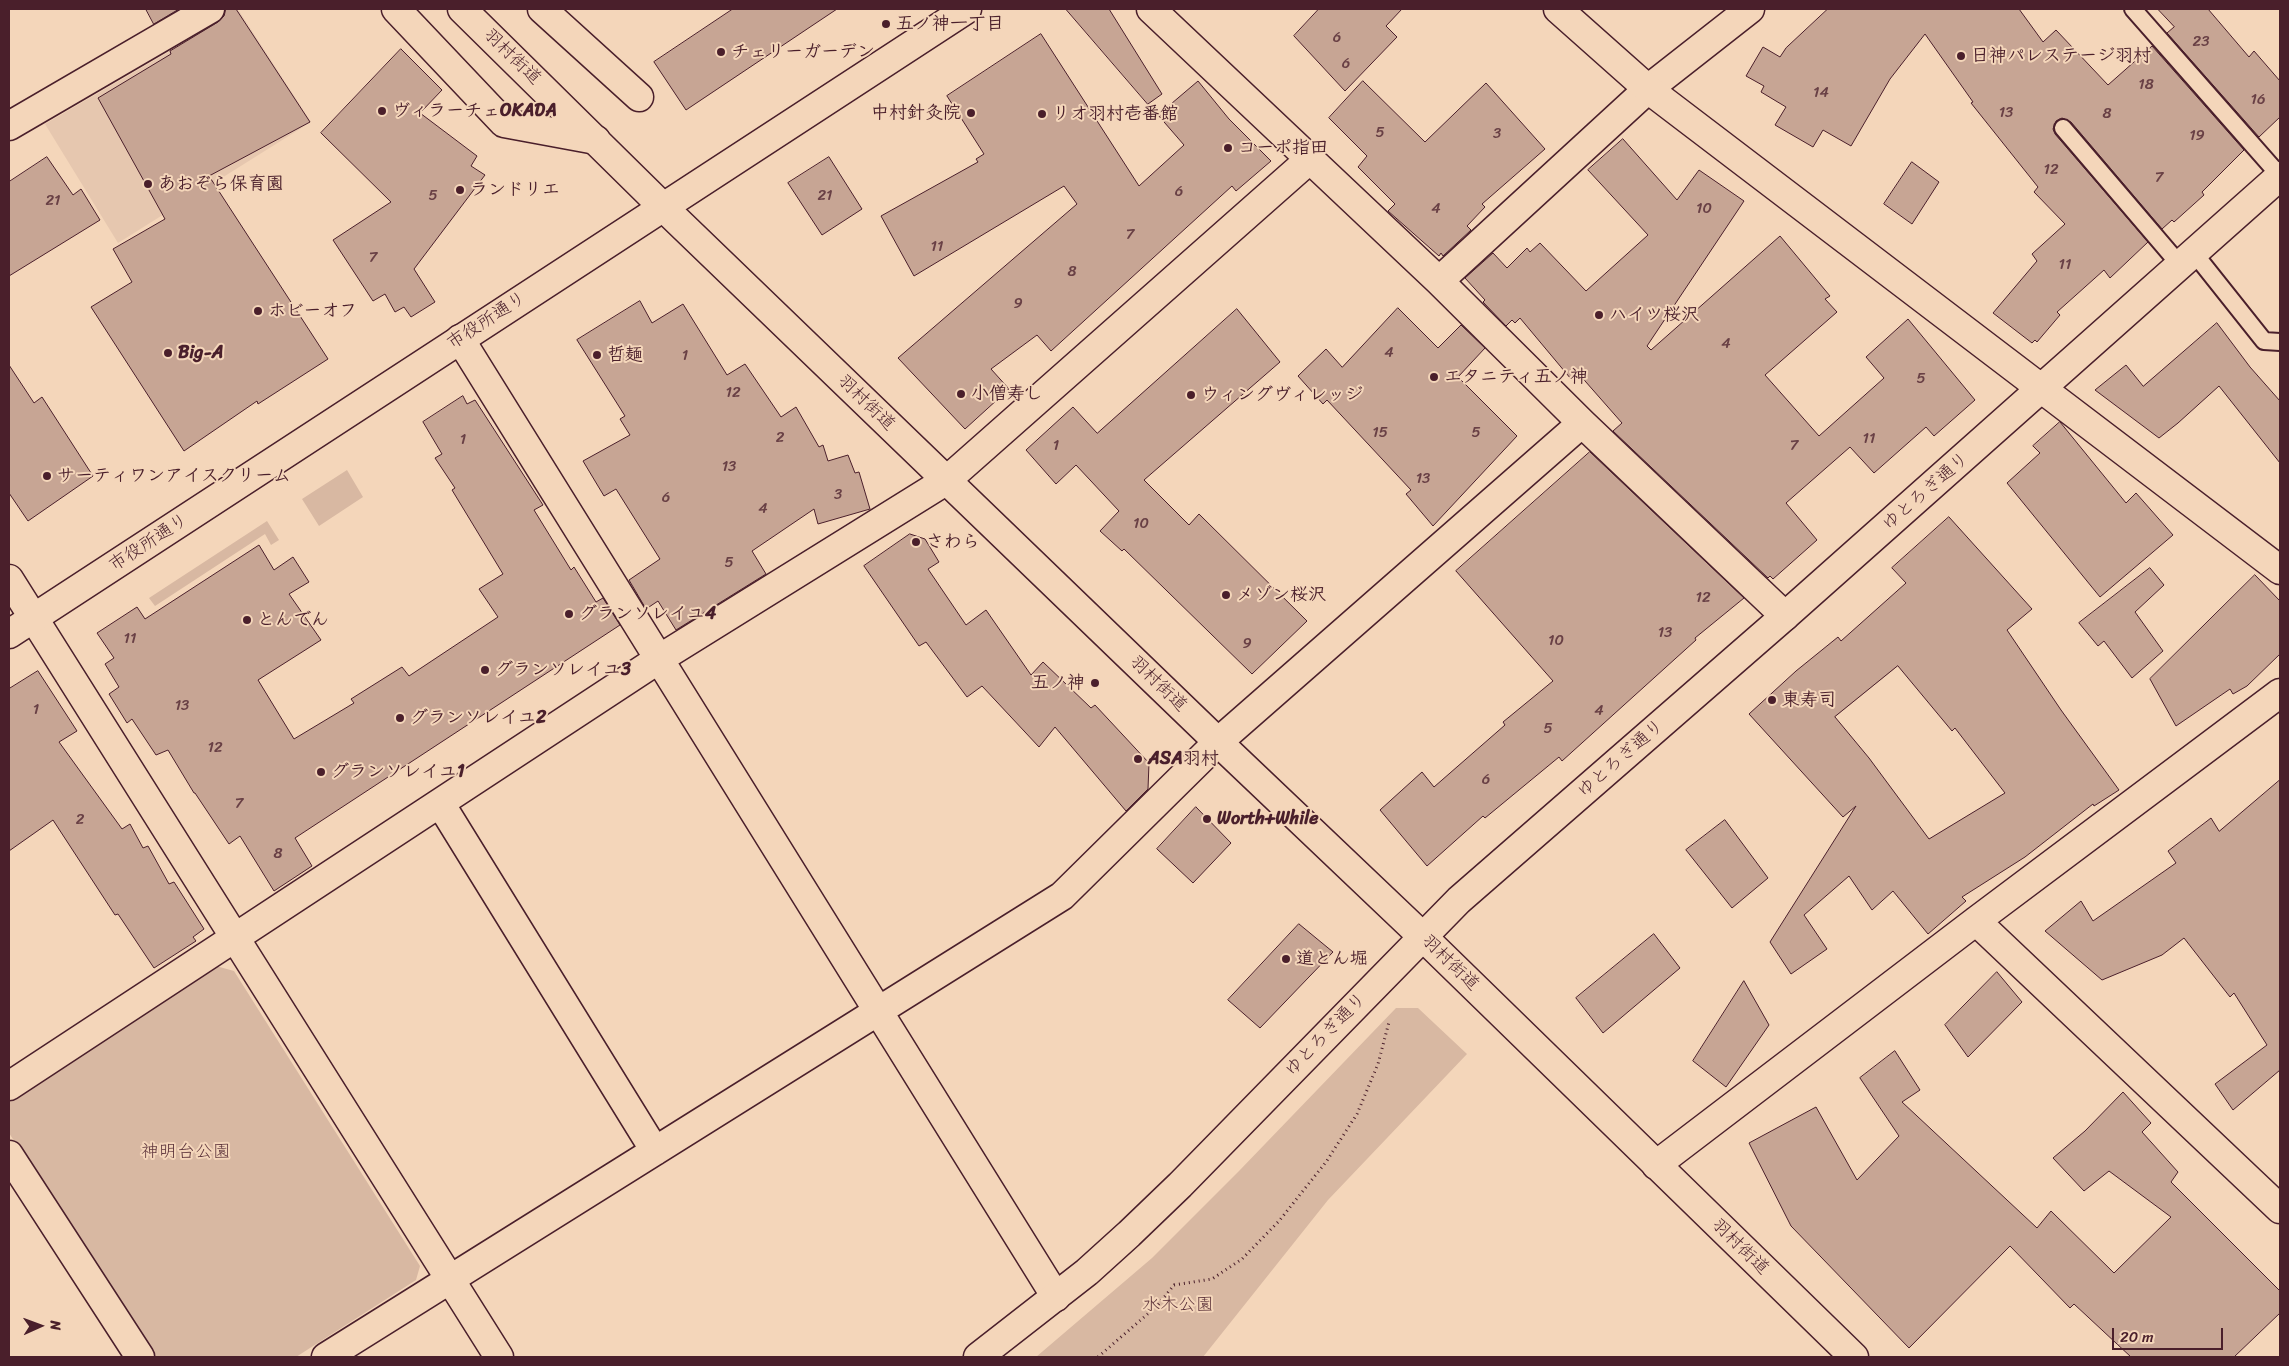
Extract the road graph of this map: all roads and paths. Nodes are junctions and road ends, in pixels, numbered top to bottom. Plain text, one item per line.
1 (210, 9) edge
2 (396, 9) edge
3 (462, 9) edge
4 (542, 9) edge
5 (967, 9) edge
6 (1150, 9) edge
7 (1558, 9) edge
8 (1750, 9) edge
9 (2133, 9) edge
10 (1648, 89) junction
11 (639, 97) dead end
12 (9, 126) edge
13 (2063, 128) dead end
14 (596, 140) junction
15 (1309, 160) junction
16 (2280, 176) edge
17 (662, 206) junction
18 (2187, 259) junction
19 (1439, 281) junction
20 (460, 339) junction
21 (2280, 342) edge
22 (2042, 389) junction
23 (1582, 423) junction
24 (947, 480) junction
25 (2280, 570) edge
26 (9, 579) edge
27 (1785, 616) junction
28 (33, 619) junction
29 (9, 634) edge
30 (659, 658) junction
31 (2280, 693) edge
32 (1218, 742) junction
33 (440, 802) junction
34 (1976, 920) junction
35 (1422, 936) junction
36 (235, 937) junction
37 (878, 1011) junction
38 (1390, 1022) dead end
39 (9, 1086) edge
40 (655, 1151) junction
41 (9, 1155) edge
42 (1656, 1165) junction
43 (2280, 1209) edge
44 (450, 1279) junction
45 (1056, 1296) junction
46 (140, 1357) edge
47 (326, 1357) edge
48 (499, 1357) edge
49 (978, 1357) edge
50 (1098, 1357) edge
51 (1854, 1357) edge

1 - 12 street
2 - 14 street
3 - 14 street, 羽村街道
4 - 11 street
5 - 17 street, 市役所通り
6 - 15 street
7 - 10 street
8 - 10 street
9 - 16 lane
10 - 19 street
10 - 22 street
13 - 18 lane
14 - 17 street, 羽村街道
15 - 19 street
15 - 24 street
16 - 18 street, ゆとろぎ通り
17 - 20 street, 市役所通り
17 - 24 street, 羽村街道
18 - 21 lane
18 - 22 street, ゆとろぎ通り
19 - 23 street
20 - 28 street, 市役所通り
20 - 30 street
22 - 25 street
22 - 27 street, ゆとろぎ通り
23 - 27 street
23 - 32 street
24 - 30 street
24 - 32 street, 羽村街道
26 - 28 street
27 - 35 street, ゆとろぎ通り
28 - 29 street, 市役所通り
28 - 36 street
30 - 33 street
30 - 37 street
31 - 34 street
32 - 35 street, 羽村街道
32 - 37 street
33 - 36 street
33 - 40 street
34 - 42 street
34 - 43 street
35 - 42 street, 羽村街道
35 - 45 street, ゆとろぎ通り
36 - 39 street
36 - 44 street
37 - 40 street
37 - 45 street
38 - 50 path
40 - 44 street
41 - 46 street
42 - 51 street, 羽村街道
44 - 47 street
44 - 48 street
45 - 49 street, ゆとろぎ通り

